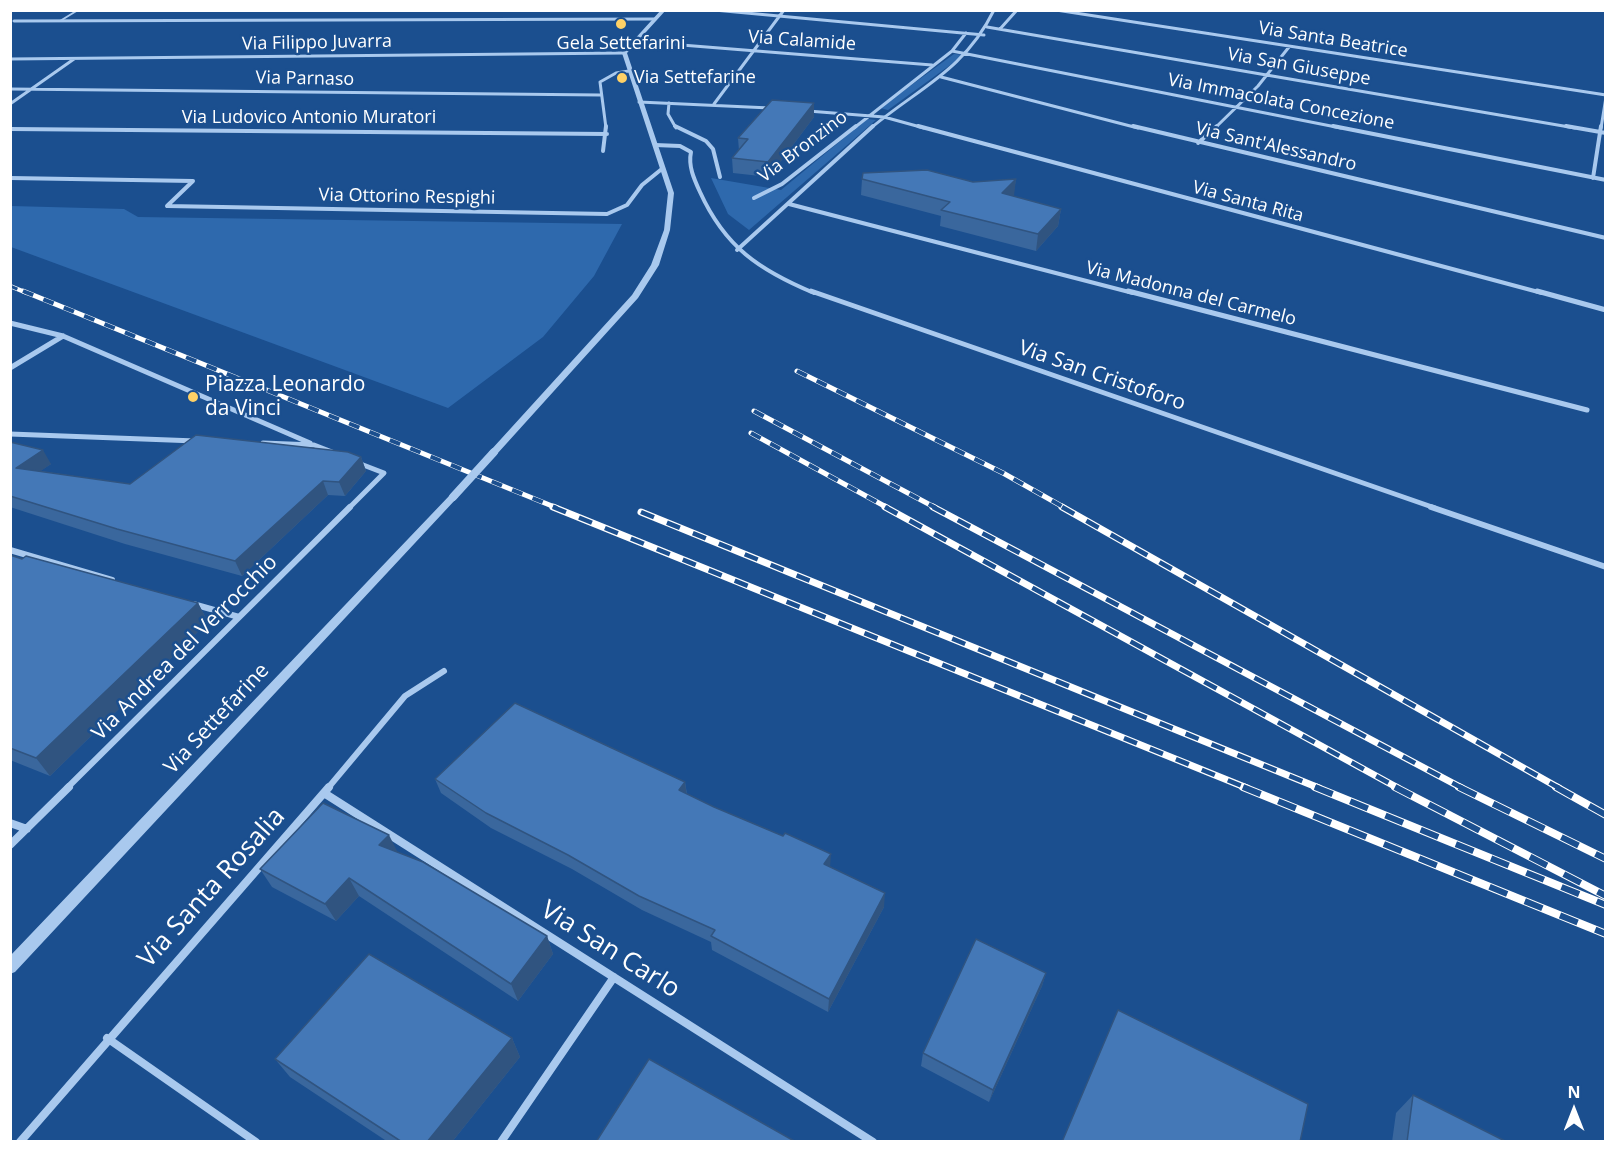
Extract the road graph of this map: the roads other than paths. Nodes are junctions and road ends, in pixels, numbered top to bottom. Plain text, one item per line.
1 (78, 10) edge
2 (663, 10) edge
3 (714, 10) edge
4 (783, 10) edge
5 (994, 10) edge
6 (1017, 10) edge
7 (1056, 10) edge
8 (779, 16) junction
9 (655, 19) junction
10 (14, 21) dead end
11 (60, 21) junction
12 (987, 27) junction
13 (1000, 29) junction
14 (966, 33) junction
15 (984, 35) junction
16 (669, 44) dead end
17 (1289, 47) junction
18 (754, 51) junction
19 (952, 51) junction
20 (624, 53) junction
21 (970, 54) junction
22 (75, 58) junction
23 (10, 59) edge
24 (933, 65) junction
25 (629, 71) junction
26 (1268, 76) junction
27 (941, 77) junction
28 (10, 90) edge
29 (30, 90) junction
30 (600, 96) junction
31 (1605, 96) edge
32 (639, 102) junction
33 (669, 103) junction
34 (10, 104) edge
35 (714, 104) junction
36 (773, 108) edge
37 (1239, 108) junction
38 (796, 110) edge
39 (867, 115) junction
40 (884, 117) junction
41 (10, 129) edge
42 (1600, 132) junction
43 (1605, 133) edge
44 (608, 134) junction
45 (1198, 143) junction
46 (655, 145) junction
47 (603, 151) dead end
48 (663, 168) junction
49 (720, 177) dead end
50 (10, 178) edge
51 (1593, 178) junction
52 (1605, 180) edge
53 (754, 198) dead end
54 (789, 204) junction
55 (1605, 238) edge
56 (738, 250) junction
57 (1605, 310) edge
58 (10, 323) edge
59 (63, 336) junction
60 (10, 368) edge
61 (1587, 410) dead end
62 (10, 434) edge
63 (209, 441) edge
64 (256, 443) edge
65 (314, 445) junction
66 (344, 457) edge
67 (354, 461) edge
68 (10, 550) edge
69 (1605, 567) edge
70 (125, 584) edge
71 (182, 600) edge
72 (239, 617) junction
73 (444, 671) dead end
74 (324, 793) junction
75 (10, 823) edge
76 (27, 829) junction
77 (10, 845) edge
78 (10, 967) edge
79 (614, 977) junction
80 (107, 1038) junction
81 (20, 1142) edge
82 (256, 1142) edge
83 (501, 1142) edge
84 (873, 1142) edge

1 - 11 lane
2 - 9 street
3 - 8 street
4 - 8 street
5 - 12 street
6 - 13 street
7 - 17 street, Via Santa Beatrice
8 - 14 street
8 - 18 street
9 - 11 street
9 - 20 street
10 - 11 street
12 - 13 street, Via San Giuseppe
12 - 15 street
13 - 26 street, Via San Giuseppe
14 - 15 street
14 - 19 street
15 - 21 street
16 - 18 street, Via Calamide
17 - 26 street
17 - 31 street, Via Santa Beatrice
18 - 24 street, Via Calamide
18 - 35 street
19 - 21 street, Via Immacolata Concezione
19 - 24 street
20 - 22 street, Via Filippo Juvarra
20 - 25 street
21 - 27 street
21 - 37 street, Via Immacolata Concezione
22 - 23 street, Via Filippo Juvarra
22 - 29 street
24 - 39 street
25 - 30 street
25 - 32 street
26 - 37 street
26 - 42 street, Via San Giuseppe
27 - 40 street
27 - 45 street, Via Sant'Alessandro
28 - 29 street, Via Parnaso
29 - 30 street, Via Parnaso
29 - 34 street
30 - 44 street
31 - 42 street
32 - 33 street
32 - 46 street
33 - 35 street
33 - 49 street
35 - 36 street
37 - 45 street
37 - 51 street, Via Immacolata Concezione
38 - 39 street, Via Bronzino
39 - 40 street, Via Bronzino
39 - 53 street, Via Bronzino
40 - 54 street
40 - 57 street, Via Santa Rita
41 - 44 street, Via Ludovico Antonio Muratori
42 - 43 street, Via San Giuseppe
42 - 51 street
44 - 47 street
45 - 55 street, Via Sant'Alessandro
46 - 48 street
46 - 56 street, Via San Cristoforo
48 - 50 street, Via Ottorino Respighi
48 - 78 street, Via Settefarine, bridge
51 - 52 street, Via Immacolata Concezione
54 - 56 street
54 - 61 street, Via Madonna del Carmelo
56 - 69 street, Via San Cristoforo
58 - 59 street
59 - 60 street
59 - 65 street
62 - 63 street
64 - 65 street
65 - 66 street
67 - 72 street, Via Andrea del Verrocchio
68 - 70 street
71 - 72 street
72 - 76 street, Via Andrea del Verrocchio
73 - 74 street, Via Santa Rosalia
74 - 79 street, Via San Carlo
74 - 80 street, Via Santa Rosalia
75 - 76 street
76 - 77 street, Via Andrea del Verrocchio
79 - 83 street
79 - 84 street, Via San Carlo
80 - 81 street, Via Santa Rosalia
80 - 82 street

